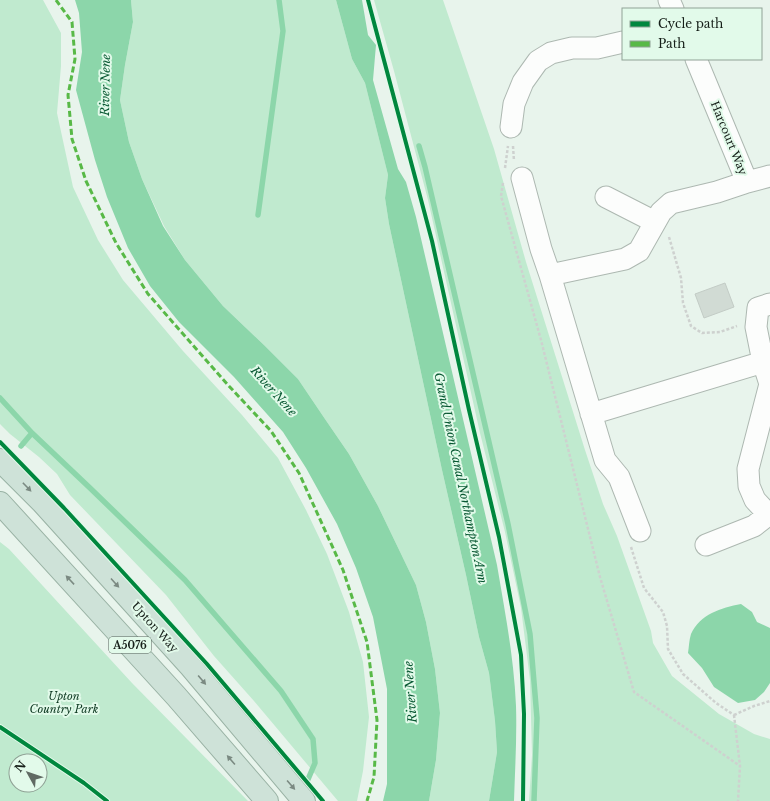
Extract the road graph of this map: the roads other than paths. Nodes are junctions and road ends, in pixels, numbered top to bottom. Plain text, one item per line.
1 (622, 42) edge
2 (696, 60) edge
3 (511, 128) road end
4 (770, 176) edge
5 (510, 177) road end
6 (747, 182) junction
7 (606, 197) dead end
8 (658, 217) junction
9 (550, 274) junction
10 (761, 317) edge
11 (763, 362) junction
12 (594, 422) junction
13 (0, 460) edge
14 (0, 504) edge
15 (769, 515) edge
16 (635, 538) road end
17 (706, 545) dead end
18 (262, 795) edge
19 (304, 801) edge

1 - 3 street
2 - 6 street, Harcourt Way
4 - 6 street
5 - 9 street
6 - 8 street, Harcourt Way
7 - 8 street
8 - 9 street, Harcourt Way
9 - 12 street
10 - 11 street
11 - 12 street
11 - 15 street
12 - 16 street
13 -> 19 highway, Upton Way / A5076
18 -> 14 highway, A5076
15 - 17 street

